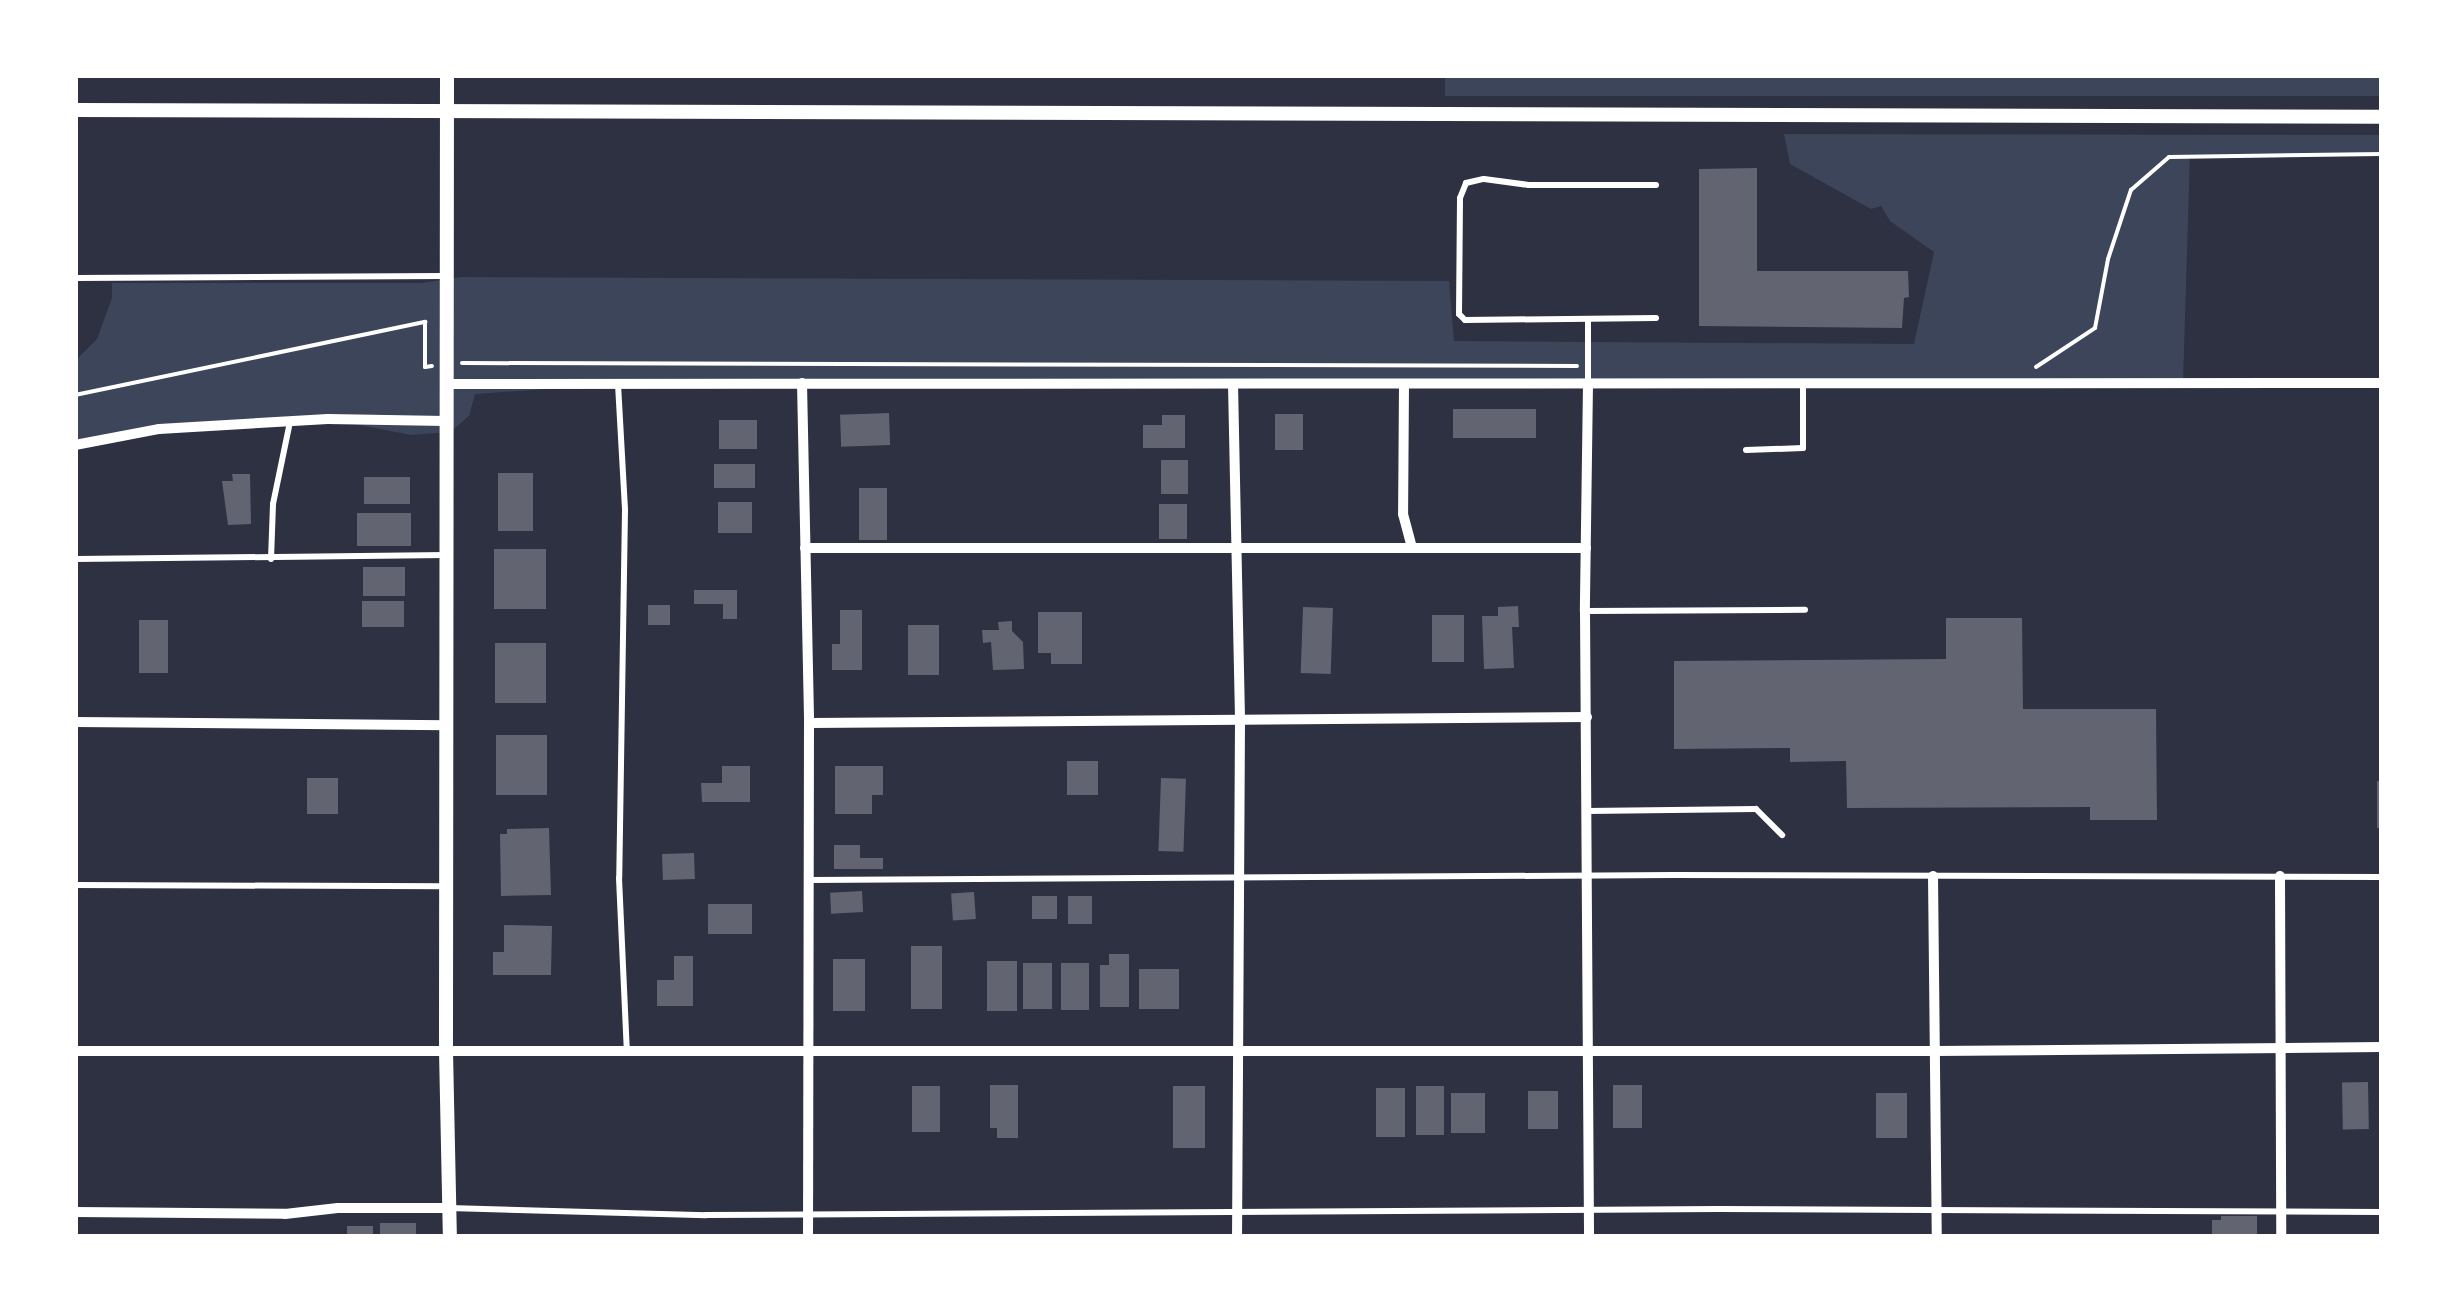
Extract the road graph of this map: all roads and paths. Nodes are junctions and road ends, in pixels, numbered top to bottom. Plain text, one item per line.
1 (447, 75) edge
2 (75, 110) edge
3 (448, 114) junction
4 (2382, 117) edge
5 (2382, 154) edge
6 (1656, 185) dead end
7 (446, 276) junction
8 (75, 278) edge
9 (1656, 318) dead end
10 (1588, 320) junction
11 (467, 363) dead end
12 (1577, 366) dead end
13 (425, 367) dead end
14 (2021, 368) dead end
15 (802, 383) junction
16 (1803, 383) junction
17 (2382, 383) edge
18 (445, 384) junction
19 (618, 384) junction
20 (1233, 384) junction
21 (1404, 384) junction
22 (1588, 384) junction
23 (75, 395) edge
24 (445, 421) junction
25 (290, 422) junction
26 (75, 444) edge
27 (1746, 450) dead end
28 (805, 548) junction
29 (1412, 548) junction
30 (1586, 548) junction
31 (1237, 549) junction
32 (448, 555) junction
33 (75, 559) edge
34 (271, 559) junction
35 (1805, 610) dead end
36 (1584, 611) junction
37 (1587, 718) junction
38 (75, 722) edge
39 (1240, 722) junction
40 (809, 723) junction
41 (448, 725) junction
42 (1587, 811) junction
43 (1782, 835) dead end
44 (1933, 876) junction
45 (2280, 876) junction
46 (1586, 878) junction
47 (2382, 878) edge
48 (809, 880) junction
49 (1236, 880) junction
50 (75, 885) edge
51 (447, 886) junction
52 (2382, 1047) edge
53 (2280, 1048) junction
54 (1589, 1049) junction
55 (75, 1051) edge
56 (446, 1051) junction
57 (1236, 1051) junction
58 (1935, 1051) junction
59 (627, 1052) junction
60 (809, 1052) junction
61 (449, 1208) junction
62 (75, 1212) edge
63 (1937, 1212) junction
64 (2281, 1212) junction
65 (2382, 1212) edge
66 (1589, 1213) junction
67 (808, 1214) junction
68 (1236, 1215) junction
69 (450, 1237) edge
70 (808, 1237) edge
71 (1237, 1237) edge
72 (1589, 1237) edge
73 (1937, 1237) edge
74 (2281, 1237) edge

1 - 3 street
2 - 3 street
3 - 4 street
3 - 7 street
5 - 14 path
6 - 10 lane
7 - 8 lane
7 - 18 street
9 - 10 lane
10 - 22 lane
11 - 12 path
13 - 23 path
15 - 19 street
15 - 20 street
15 - 28 street
16 - 17 street
16 - 22 street
16 - 27 lane
18 - 19 street
18 - 24 street
19 - 59 lane
20 - 21 street
20 - 31 street
21 - 22 street
21 - 29 street
22 - 30 street
24 - 25 street
24 - 32 street
25 - 26 street
25 - 34 lane
28 - 31 street
28 - 40 street
29 - 30 street
29 - 31 street
30 - 36 street
31 - 39 street
32 - 34 lane
32 - 41 street
33 - 34 lane
35 - 36 lane
36 - 37 street
37 - 39 street
37 - 42 street
38 - 41 street
39 - 40 street
39 - 49 street
40 - 48 street
41 - 51 street
42 - 43 lane
42 - 46 street
44 - 45 lane
44 - 46 lane
44 - 58 street
45 - 47 lane
45 - 53 street
46 - 49 lane
46 - 54 street
48 - 49 lane
48 - 60 street
49 - 57 street
50 - 51 lane
51 - 56 street
52 - 53 street
53 - 58 street
53 - 64 street
54 - 57 street
54 - 58 street
54 - 66 street
55 - 56 street
56 - 59 street
56 - 61 street
57 - 60 street
57 - 68 street
58 - 63 street
59 - 60 street
60 - 67 street
61 - 62 street
61 - 67 lane
61 - 69 street
63 - 64 lane
63 - 66 lane
63 - 73 street
64 - 65 lane
64 - 74 street
66 - 68 lane
66 - 72 street
67 - 68 lane
67 - 70 street
68 - 71 street

